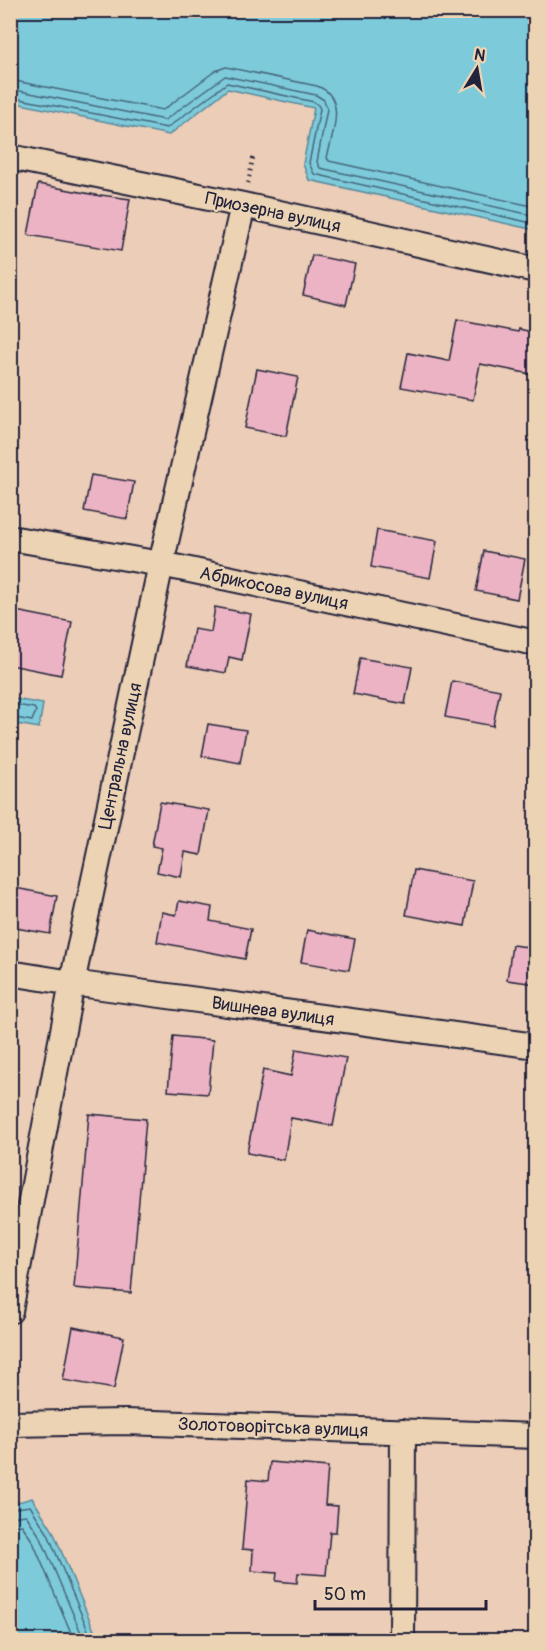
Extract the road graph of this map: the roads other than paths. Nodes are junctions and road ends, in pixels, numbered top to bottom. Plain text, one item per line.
1 (10, 158) edge
2 (243, 205) junction
3 (536, 270) edge
4 (10, 538) edge
5 (161, 564) junction
6 (536, 643) edge
7 (10, 973) edge
8 (72, 983) junction
9 (536, 1046) edge
10 (10, 1311) edge
11 (10, 1424) edge
12 (403, 1431) junction
13 (536, 1436) edge
14 (402, 1641) edge

1 - 2 street, Приозерна вулиця
2 - 3 street, Приозерна вулиця
2 - 5 street, Центральна вулиця
4 - 5 street, Абрикосова вулиця
5 - 6 street, Абрикосова вулиця
5 - 8 street, Центральна вулиця
7 - 8 street, Вишнева вулиця
8 - 9 street, Вишнева вулиця
8 - 10 street, Центральна вулиця
11 - 12 street, Золотоворітська вулиця
12 - 13 street, Золотоворітська вулиця
12 - 14 street

